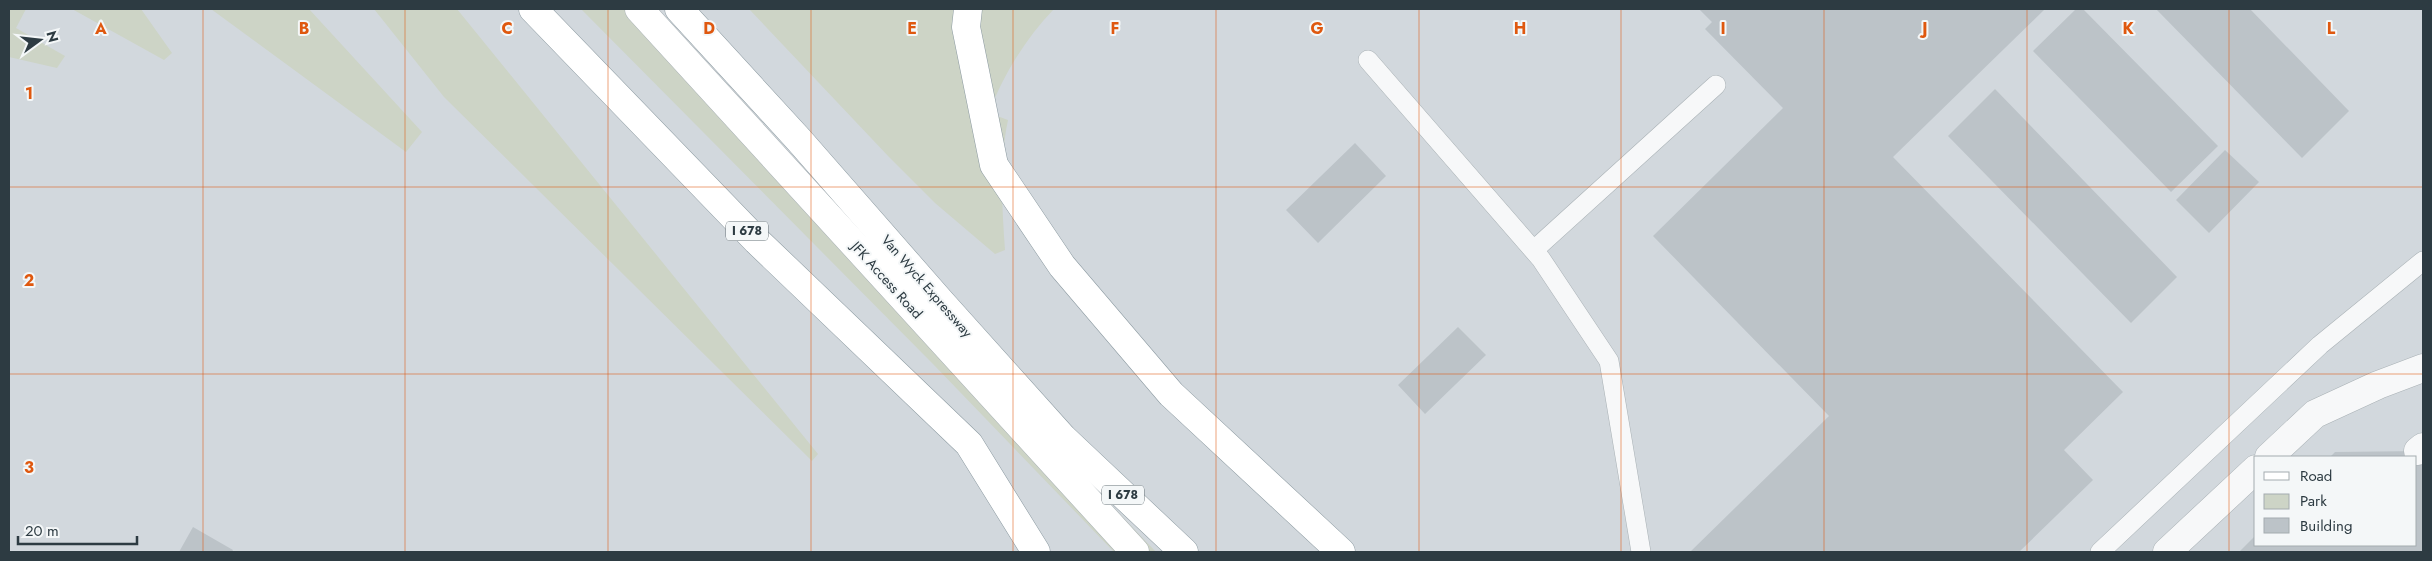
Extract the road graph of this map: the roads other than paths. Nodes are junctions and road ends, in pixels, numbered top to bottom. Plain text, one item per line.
1 (533, 9) edge
2 (639, 9) edge
3 (679, 9) edge
4 (968, 9) edge
5 (1368, 60) dead end
6 (1716, 85) dead end
7 (1534, 250) junction
8 (2423, 261) edge
9 (2423, 368) edge
10 (2269, 456) edge
11 (2254, 471) edge
12 (1036, 552) edge
13 (1135, 552) edge
14 (1184, 552) edge
15 (1341, 552) edge
16 (1641, 552) edge
17 (2100, 552) edge
18 (2167, 552) edge

1 - 12 main road, I 678
2 - 13 main road, JFK Access Road
3 - 14 main road, Van Wyck Expressway / I 678
4 - 15 main road
5 - 7 lane
6 - 7 lane
7 - 16 lane
8 - 17 lane
9 - 10 street
11 - 18 street

